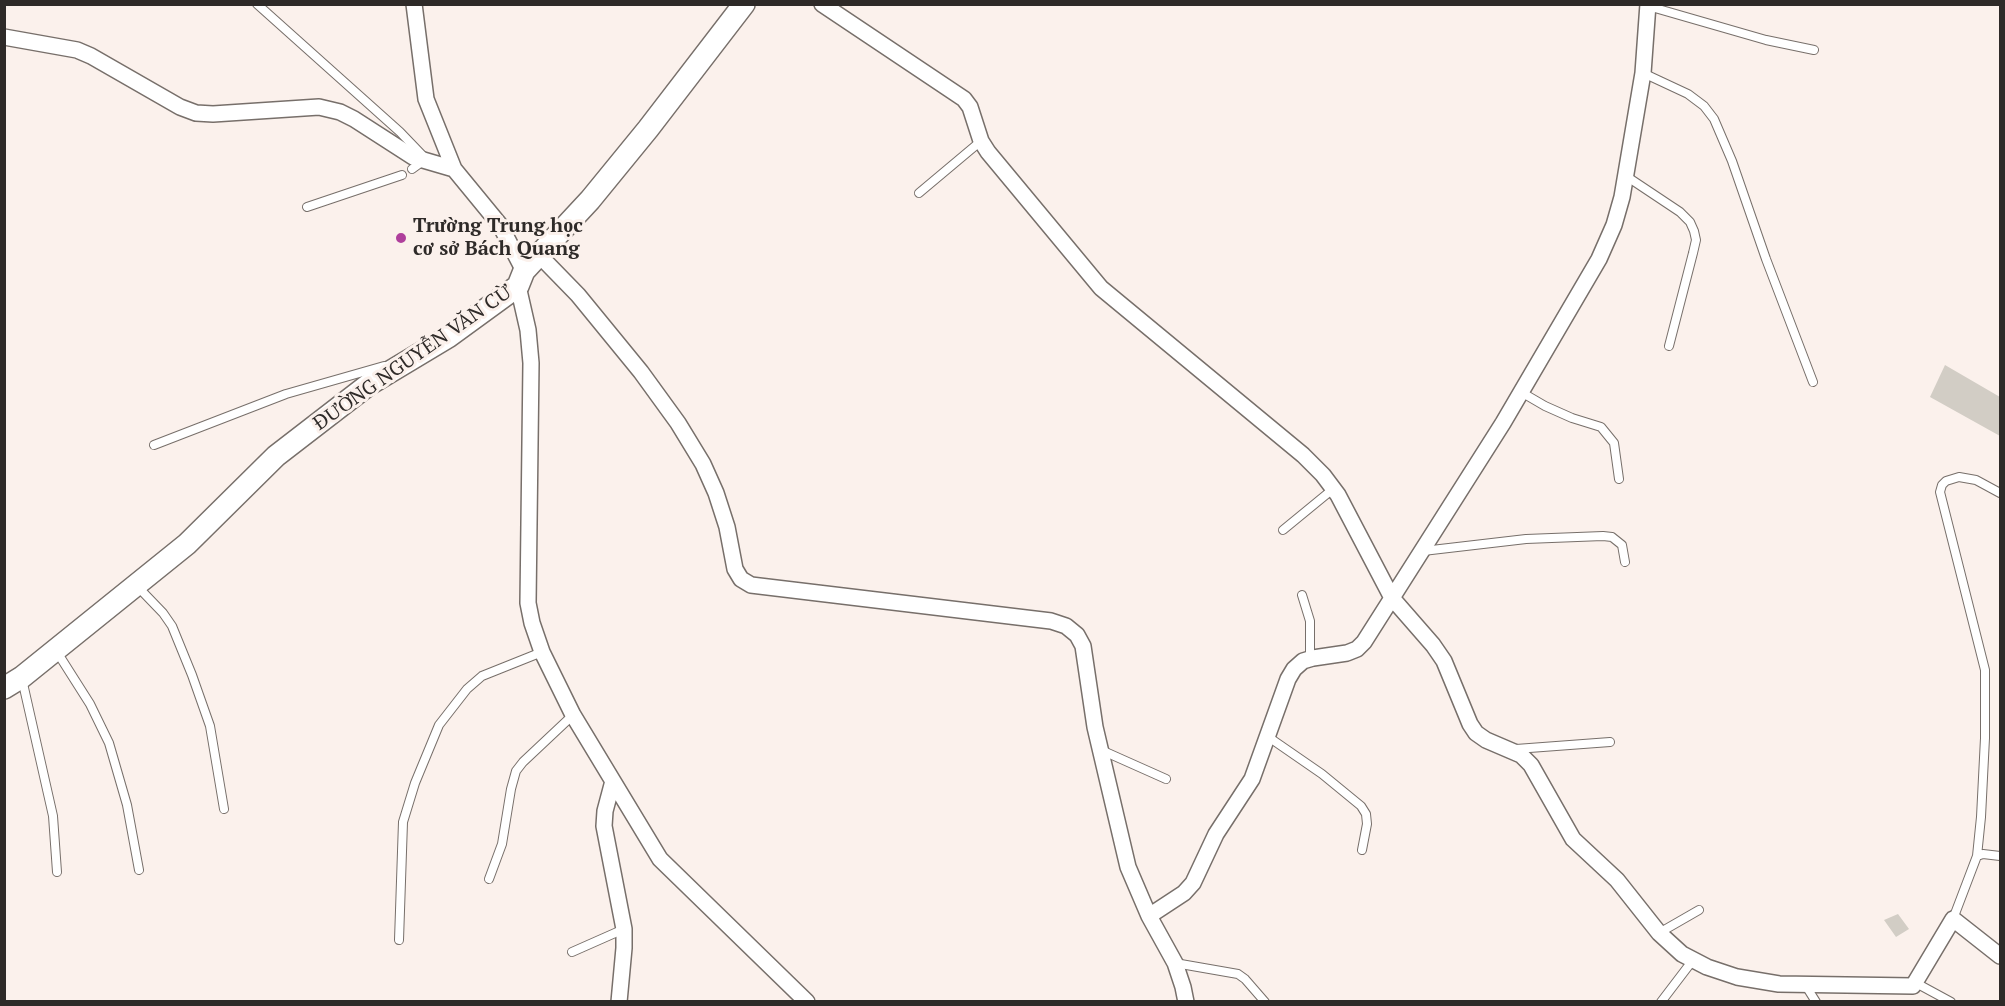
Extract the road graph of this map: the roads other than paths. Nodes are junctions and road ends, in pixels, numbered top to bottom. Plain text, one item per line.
1 (257, 4) edge
2 (414, 4) edge
3 (744, 4) edge
4 (822, 4) edge
5 (1648, 5) edge
6 (4, 37) edge
7 (1814, 50) dead end
8 (1643, 73) junction
9 (981, 141) junction
10 (422, 164) junction
11 (454, 169) junction
12 (402, 175) dead end
13 (1626, 176) junction
14 (919, 193) dead end
15 (307, 207) dead end
16 (540, 256) junction
17 (521, 279) junction
18 (1669, 345) dead end
19 (415, 358) junction
20 (1813, 382) dead end
21 (1521, 392) junction
22 (154, 445) dead end
23 (1619, 479) dead end
24 (1333, 489) junction
25 (2001, 493) edge
26 (1283, 530) dead end
27 (1422, 551) junction
28 (1625, 562) dead end
29 (136, 585) junction
30 (1302, 596) dead end
31 (1392, 598) junction
32 (56, 650) junction
33 (542, 652) junction
34 (1310, 659) junction
35 (13, 682) edge
36 (573, 715) junction
37 (1268, 736) junction
38 (1610, 742) dead end
39 (1101, 750) junction
40 (1511, 750) junction
41 (1166, 779) dead end
42 (613, 781) junction
43 (224, 809) dead end
44 (1362, 850) dead end
45 (1977, 856) junction
46 (2001, 856) edge
47 (139, 870) dead end
48 (57, 872) dead end
49 (489, 879) dead end
50 (1699, 910) dead end
51 (1149, 916) junction
52 (1953, 919) junction
53 (624, 930) junction
54 (1659, 933) junction
55 (399, 940) dead end
56 (572, 952) dead end
57 (2001, 956) edge
58 (1693, 960) junction
59 (1175, 963) junction
60 (1916, 983) junction
61 (1806, 986) junction
62 (619, 1002) edge
63 (807, 1002) edge
64 (1186, 1002) edge
65 (1265, 1002) edge
66 (1660, 1002) edge
67 (1816, 1002) edge
68 (1951, 1002) edge

1 - 10 lane
2 - 11 street
3 - 16 street, ĐƯỜNG NGUYỄN VĂN CỪ
4 - 9 street
5 - 7 lane
5 - 8 street
6 - 10 street
8 - 13 street
8 - 20 lane
9 - 14 lane
9 - 24 street
10 - 11 street
11 - 17 street
12 - 15 lane
13 - 18 lane
13 - 21 street
16 - 17 street, ĐƯỜNG NGUYỄN VĂN CỪ
16 - 39 street
17 - 19 street, ĐƯỜNG NGUYỄN VĂN CỪ
17 - 33 street
19 - 22 lane
19 - 29 street, ĐƯỜNG NGUYỄN VĂN CỪ
21 - 23 lane
21 - 27 street
24 - 26 lane
24 - 31 street
25 - 45 lane
27 - 28 lane
27 - 31 street
29 - 32 street, ĐƯỜNG NGUYỄN VĂN CỪ
29 - 43 lane
30 - 34 lane
31 - 34 street
31 - 40 street
32 - 35 street, ĐƯỜNG NGUYỄN VĂN CỪ
32 - 47 lane
33 - 36 street
33 - 55 lane
34 - 37 street
35 - 48 lane
36 - 42 street
36 - 49 lane
37 - 44 lane
37 - 51 street
38 - 40 lane
39 - 41 lane
39 - 51 street
40 - 54 street
42 - 53 street
42 - 63 street
45 - 46 lane
45 - 52 lane
50 - 54 lane
51 - 59 street
52 - 57 street
52 - 60 street
53 - 56 lane
53 - 62 street
54 - 58 street
58 - 61 street
58 - 66 lane
59 - 64 street
59 - 65 lane
60 - 61 street
60 - 68 lane
61 - 67 lane

